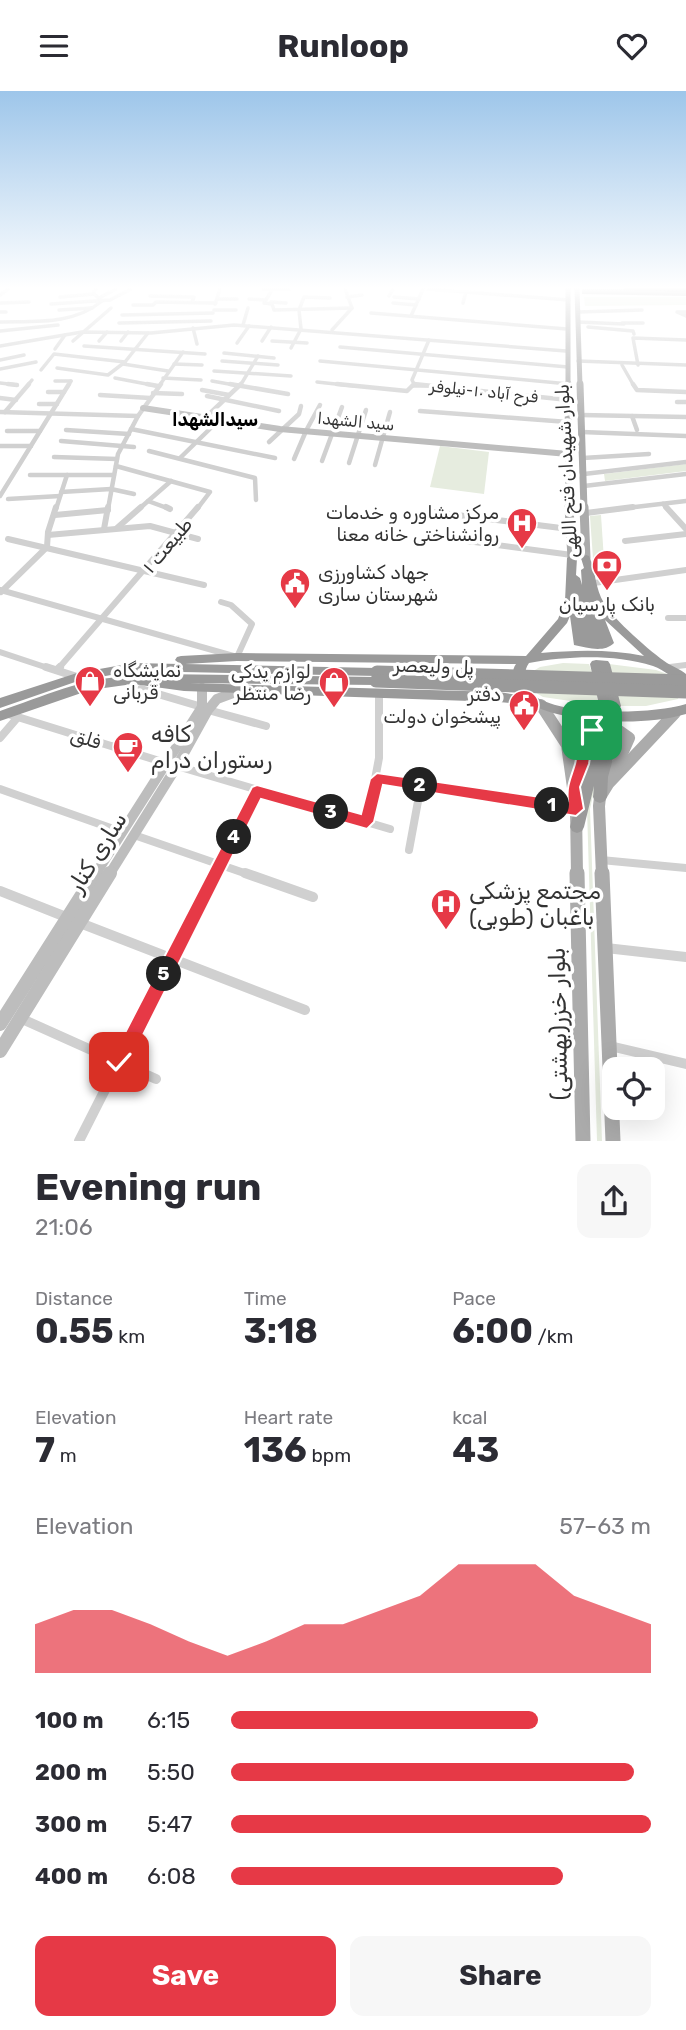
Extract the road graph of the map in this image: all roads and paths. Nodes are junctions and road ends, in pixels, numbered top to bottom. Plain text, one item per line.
1 (45, 338) edge
2 (63, 338) edge
3 (76, 338) edge
4 (101, 338) edge
5 (124, 338) edge
6 (144, 338) edge
7 (196, 338) edge
8 (241, 338) edge
9 (264, 338) edge
10 (296, 338) edge
11 (407, 338) edge
12 (567, 338) edge
13 (578, 338) edge
14 (429, 340) junction
15 (686, 340) edge
16 (73, 341) dead end
17 (99, 341) dead end
18 (121, 341) dead end
19 (262, 341) dead end
20 (272, 341) dead end
21 (237, 343) dead end
22 (294, 343) junction
23 (307, 343) dead end
24 (197, 344) dead end
25 (0, 346) edge
26 (84, 346) dead end
27 (340, 347) dead end
28 (291, 348) dead end
29 (55, 349) dead end
30 (135, 350) junction
31 (566, 351) junction
32 (183, 352) junction
33 (205, 353) dead end
34 (224, 353) dead end
35 (423, 354) junction
36 (24, 355) dead end
37 (258, 356) junction
38 (274, 358) dead end
39 (0, 360) edge
40 (222, 361) dead end
41 (36, 362) dead end
42 (320, 362) dead end
43 (578, 362) junction
44 (124, 363) junction
45 (174, 363) junction
46 (252, 364) junction
47 (637, 364) junction
48 (202, 365) dead end
49 (278, 365) dead end
50 (622, 365) junction
51 (686, 365) edge
52 (13, 366) junction
53 (568, 367) junction
54 (57, 368) dead end
55 (0, 369) edge
56 (41, 370) dead end
57 (168, 370) junction
58 (415, 370) junction
59 (214, 371) dead end
60 (16, 375) dead end
61 (247, 375) junction
62 (291, 376) dead end
63 (116, 378) dead end
64 (163, 378) junction
65 (32, 380) dead end
66 (201, 380) dead end
67 (55, 381) dead end
68 (212, 381) dead end
69 (317, 382) dead end
70 (0, 383) edge
71 (18, 384) dead end
72 (414, 384) junction
73 (569, 384) junction
74 (158, 386) junction
75 (240, 386) junction
76 (202, 390) dead end
77 (48, 392) dead end
78 (64, 392) junction
79 (686, 392) edge
80 (181, 394) dead end
81 (288, 394) dead end
82 (100, 395) dead end
83 (229, 395) junction
84 (151, 396) junction
85 (207, 396) dead end
86 (0, 398) edge
87 (16, 400) junction
88 (225, 400) junction
89 (569, 400) junction
90 (677, 402) dead end
91 (686, 402) edge
92 (39, 404) dead end
93 (57, 404) junction
94 (320, 405) dead end
95 (301, 406) dead end
96 (144, 407) junction
97 (342, 407) dead end
98 (366, 410) dead end
99 (279, 411) dead end
100 (390, 411) dead end
101 (420, 411) dead end
102 (3, 412) edge
103 (51, 412) junction
104 (581, 415) junction
105 (138, 416) junction
106 (632, 416) junction
107 (207, 417) junction
108 (686, 417) edge
109 (220, 419) junction
110 (568, 422) junction
111 (281, 428) junction
112 (66, 430) dead end
113 (307, 430) junction
114 (637, 430) dead end
115 (8, 431) dead end
116 (40, 431) junction
117 (130, 432) junction
118 (332, 432) junction
119 (582, 432) junction
120 (358, 434) junction
121 (384, 436) junction
122 (686, 436) edge
123 (61, 441) dead end
124 (199, 442) junction
125 (269, 442) dead end
126 (123, 445) junction
127 (0, 446) edge
128 (31, 446) junction
129 (134, 447) dead end
130 (149, 451) dead end
131 (568, 452) junction
132 (649, 454) dead end
133 (54, 457) dead end
134 (180, 458) junction
135 (275, 458) dead end
136 (583, 458) junction
137 (294, 459) dead end
138 (322, 461) dead end
139 (686, 462) edge
140 (117, 463) junction
141 (349, 463) dead end
142 (375, 465) dead end
143 (584, 474) junction
144 (686, 474) edge
145 (30, 475) dead end
146 (67, 475) junction
147 (114, 475) junction
148 (0, 481) edge
149 (9, 481) junction
150 (171, 481) junction
151 (584, 486) junction
152 (111, 489) junction
153 (61, 494) junction
154 (134, 494) dead end
155 (0, 496) edge
156 (8, 499) dead end
157 (256, 500) dead end
158 (148, 501) junction
159 (686, 501) edge
160 (663, 504) junction
161 (170, 509) dead end
162 (108, 510) junction
163 (433, 512) dead end
164 (586, 513) junction
165 (55, 515) junction
166 (117, 528) junction
167 (104, 529) junction
168 (569, 529) junction
169 (686, 531) edge
170 (177, 533) junction
171 (48, 535) junction
172 (429, 536) dead end
173 (8, 538) dead end
174 (198, 538) dead end
175 (625, 541) dead end
176 (47, 547) junction
177 (572, 557) junction
178 (586, 558) junction
179 (686, 570) edge
180 (144, 572) junction
181 (594, 583) junction
182 (204, 585) dead end
183 (1, 591) edge
184 (595, 597) junction
185 (570, 601) junction
186 (222, 602) dead end
187 (103, 618) junction
188 (668, 618) dead end
189 (686, 618) edge
190 (0, 652) edge
191 (237, 657) junction
192 (450, 659) junction
193 (527, 660) junction
194 (600, 664) dead end
195 (156, 666) junction
196 (666, 666) junction
197 (686, 667) edge
198 (58, 670) junction
199 (184, 671) junction
200 (377, 676) junction
201 (77, 677) junction
202 (130, 679) junction
203 (686, 681) edge
204 (202, 688) junction
205 (141, 689) dead end
206 (241, 690) junction
207 (686, 692) edge
208 (379, 694) junction
209 (454, 696) junction
210 (537, 704) junction
211 (610, 705) dead end
212 (205, 708) junction
213 (683, 711) edge
214 (6, 712) edge
215 (266, 726) dead end
216 (0, 738) edge
217 (171, 765) junction
218 (377, 779) junction
219 (608, 784) junction
220 (421, 785) junction
221 (573, 787) junction
222 (0, 789) edge
223 (257, 791) junction
224 (600, 797) junction
225 (576, 809) junction
226 (367, 822) junction
227 (577, 827) junction
228 (390, 829) dead end
229 (128, 834) junction
230 (409, 850) dead end
231 (600, 860) junction
232 (219, 865) junction
233 (686, 868) edge
234 (0, 891) edge
235 (313, 897) dead end
236 (74, 920) junction
237 (604, 947) junction
238 (686, 957) edge
239 (172, 958) junction
240 (305, 1010) dead end
241 (7, 1015) edge
242 (609, 1046) junction
243 (0, 1051) edge
244 (119, 1062) junction
245 (686, 1064) edge
246 (156, 1079) dead end
247 (83, 1140) edge
248 (583, 1141) edge
249 (613, 1141) edge

1 - 25 street
2 - 29 street
3 - 16 street
4 - 17 street
5 - 18 street
6 - 30 street
7 - 24 street
8 - 21 street
9 - 19 street
10 - 22 street
11 - 14 street
12 - 31 main road, بلوار شهیدان فتح اللهی
13 - 43 main road, بلوار شهیدان فتح اللهی
14 - 31 street
14 - 35 street
15 - 47 street
20 - 22 street
22 - 23 street
22 - 28 street
26 - 30 street
27 - 35 street
30 - 32 street
30 - 44 street
31 - 53 main road, بلوار شهیدان فتح اللهی
32 - 33 street
32 - 45 street
34 - 37 street
35 - 53 street
35 - 58 street
36 - 39 street
37 - 38 street
37 - 46 street
40 - 46 street
41 - 52 street
42 - 58 street
43 - 47 street
43 - 50 street
43 - 104 main road, بلوار شهیدان فتح اللهی
44 - 54 street
44 - 56 street
44 - 57 street
45 - 48 street
45 - 57 street
46 - 49 street
46 - 61 street
47 - 50 street
47 - 51 street
50 - 79 street
52 - 55 street
52 - 60 street
53 - 73 main road, بلوار شهیدان فتح اللهی
57 - 64 street
58 - 72 street
58 - 73 street
59 - 61 street
61 - 62 street
61 - 75 street
63 - 74 street
64 - 66 street
64 - 74 street
65 - 87 street
67 - 78 street
68 - 75 street
69 - 72 street, فرح آباد ۱۰-نیلوفر
70 - 71 street
72 - 89 street, فرح آباد ۱۰-نیلوفر
73 - 89 main road, بلوار شهیدان فتح اللهی
74 - 84 street
75 - 81 street
75 - 83 street
76 - 83 street
77 - 78 street
78 - 93 street
80 - 84 street
82 - 84 street
83 - 88 street
84 - 96 street
85 - 88 street
86 - 87 street
87 - 102 street
88 - 99 street
88 - 107 street
89 - 110 main road, بلوار شهیدان فتح اللهی
90 - 91 street
92 - 93 street
93 - 103 street
94 - 113 street
95 - 111 street
96 - 105 street
96 - 107 street, سید الشهدا
97 - 118 street
98 - 120 street
100 - 121 street
101 - 110 street
102 - 103 street
103 - 105 street
103 - 116 street
104 - 106 street
104 - 119 main road, بلوار شهیدان فتح اللهی
105 - 117 street
106 - 108 street
106 - 114 street
107 - 109 street, سید الشهدا
109 - 111 street, سید الشهدا
109 - 124 street
110 - 131 main road, بلوار شهیدان فتح اللهی
111 - 113 street, سید الشهدا
111 - 125 street
112 - 117 street
113 - 118 street, سید الشهدا
113 - 137 street
115 - 116 street
116 - 128 street
117 - 124 street
117 - 126 street
118 - 120 street, سید الشهدا
118 - 138 street
119 - 122 street
119 - 136 main road, بلوار شهیدان فتح اللهی
120 - 121 street, سید الشهدا
120 - 141 street
121 - 131 street, سید الشهدا
121 - 142 street
123 - 126 street
124 - 134 street
124 - 135 street
126 - 129 street
126 - 140 street
127 - 128 street
128 - 149 street
130 - 134 street
131 - 168 main road, بلوار شهیدان فتح اللهی
132 - 136 street
133 - 140 street, طبیعت ۱
134 - 157 street
136 - 143 main road, بلوار شهیدان فتح اللهی
139 - 143 street
140 - 147 street
140 - 150 street, طبیعت ۱
143 - 151 main road, بلوار شهیدان فتح اللهی
144 - 151 street
145 - 146 street
146 - 147 street
146 - 153 street
147 - 152 street
148 - 149 street
149 - 155 street
150 - 158 street
150 - 170 street, طبیعت ۱
151 - 164 main road, بلوار شهیدان فتح اللهی
152 - 153 street
152 - 154 street
152 - 162 street
153 - 156 street
153 - 165 street
158 - 161 street
158 - 166 street
159 - 160 street
160 - 164 street
160 - 169 street
162 - 165 street
162 - 167 street
163 - 168 street
164 - 178 main road, بلوار شهیدان فتح اللهی
165 - 171 street
166 - 167 street
166 - 170 street
167 - 171 street
168 - 177 main road, بلوار شهیدان فتح اللهی
169 - 175 street
170 - 174 street
170 - 180 street, طبیعت ۱
171 - 176 street
172 - 177 street
173 - 176 street
176 - 180 street
176 - 183 street
177 - 178 highway
177 - 185 highway, بلوار شهیدان فتح اللهی
178 - 181 highway, بلوار شهیدان فتح اللهی
179 - 181 street
180 - 182 street
180 - 187 street, طبیعت ۱
181 - 184 highway, بلوار شهیدان فتح اللهی
183 - 187 street
184 - 185 highway, بلوار شهیدان فتح اللهی
184 - 196 highway
185 - 193 highway, بلوار شهیدان فتح اللهی
186 - 191 street
187 - 191 street
187 - 198 street, طبیعت ۱
188 - 189 street
190 - 198 street
191 - 192 highway
191 - 195 highway
192 - 193 highway
192 - 209 highway
193 - 196 highway
193 - 210 highway
194 - 211 highway
195 - 199 highway
195 - 201 highway
196 - 197 highway
196 - 203 highway
198 - 201 street
199 - 200 highway, پل ولیعصر
199 - 202 highway
200 - 203 highway, پل ولیعصر, bridge
200 - 207 highway, پل ولیعصر, bridge
201 - 214 highway
202 - 204 highway
202 - 214 highway
204 - 206 highway
204 - 212 street
205 - 212 street
206 - 208 highway
206 - 212 street, ساری کنار
208 - 209 highway
208 - 218 street
209 - 210 highway
210 - 213 highway
210 - 221 main road, بلوار خزر(بهشتی)
212 - 215 street
212 - 217 street, ساری کنار
213 - 219 main road
214 - 216 street
214 - 217 street, فلق
217 - 223 street, فلق
217 - 229 street, ساری کنار
218 - 220 street
218 - 226 street
219 - 221 main road
219 - 224 main road
220 - 225 street
220 - 230 street
221 - 225 main road, بلوار خزر(بهشتی)
222 - 229 street
223 - 226 street, فلق
223 - 232 street
224 - 227 highway
224 - 231 main road
225 - 227 main road, بلوار خزر(بهشتی)
226 - 228 street, فلق
227 - 248 main road, بلوار خزر(بهشتی)
229 - 232 street
229 - 236 street, ساری کنار
231 - 233 street
231 - 237 main road
232 - 235 street
232 - 239 street
234 - 236 street
236 - 239 street
236 - 241 street, ساری کنار
237 - 238 street
237 - 242 main road
239 - 240 street
239 - 244 street
241 - 243 street, ساری کنار
241 - 244 street
242 - 245 street
242 - 249 main road
244 - 246 street
244 - 247 street

